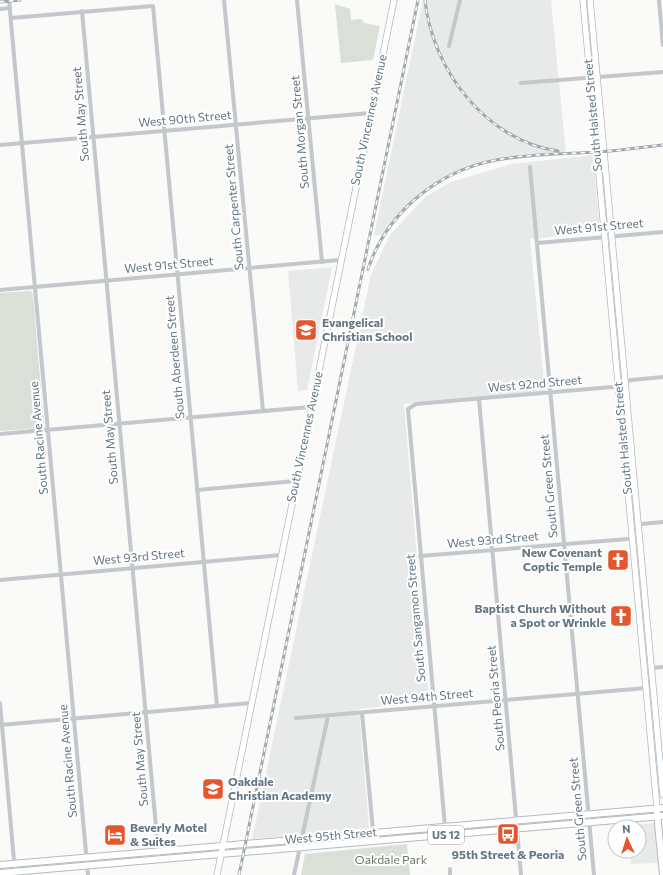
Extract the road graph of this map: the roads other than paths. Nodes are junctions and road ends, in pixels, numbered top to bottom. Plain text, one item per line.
1 (9, 0) edge
2 (224, 0) edge
3 (297, 0) edge
4 (394, 0) edge
5 (460, 0) edge
6 (583, 0) edge
7 (590, 0) edge
8 (659, 0) edge
9 (10, 8) junction
10 (0, 9) edge
11 (82, 11) junction
12 (11, 18) junction
13 (663, 45) edge
14 (449, 46) dead end
15 (663, 72) edge
16 (590, 78) junction
17 (598, 78) junction
18 (521, 83) dead end
19 (371, 113) junction
20 (308, 118) junction
21 (236, 125) junction
22 (165, 131) junction
23 (93, 137) junction
24 (22, 144) junction
25 (0, 146) edge
26 (530, 167) dead end
27 (663, 232) edge
28 (612, 236) junction
29 (605, 237) junction
30 (538, 243) junction
31 (340, 260) junction
32 (322, 262) junction
33 (250, 268) junction
34 (178, 274) junction
35 (106, 281) junction
36 (35, 287) junction
37 (0, 290) edge
38 (663, 377) edge
39 (625, 382) junction
40 (618, 385) junction
41 (551, 393) junction
42 (479, 399) junction
43 (310, 407) junction
44 (408, 408) joint
45 (263, 411) junction
46 (191, 418) junction
47 (119, 424) junction
48 (48, 430) junction
49 (0, 434) edge
50 (295, 481) junction
51 (197, 490) junction
52 (663, 522) edge
53 (638, 524) junction
54 (631, 525) junction
55 (632, 538) junction
56 (640, 538) junction
57 (564, 544) junction
58 (492, 550) junction
59 (280, 555) junction
60 (420, 556) junction
61 (204, 562) junction
62 (132, 568) junction
63 (61, 574) junction
64 (0, 580) edge
65 (644, 665) junction
66 (663, 667) edge
67 (652, 668) junction
68 (653, 682) junction
69 (646, 688) junction
70 (578, 694) junction
71 (506, 700) junction
72 (0, 703) edge
73 (251, 703) junction
74 (217, 706) junction
75 (434, 706) junction
76 (145, 712) junction
77 (362, 713) junction
78 (328, 716) junction
79 (74, 718) junction
80 (296, 718) dead end
81 (1, 724) edge
82 (663, 795) edge
83 (660, 808) edge
84 (589, 814) junction
85 (660, 816) edge
86 (517, 820) junction
87 (589, 822) junction
88 (445, 827) junction
89 (517, 829) junction
90 (374, 833) junction
91 (302, 839) junction
92 (374, 841) junction
93 (222, 846) junction
94 (300, 848) junction
95 (158, 852) junction
96 (220, 854) junction
97 (87, 858) junction
98 (159, 860) junction
99 (14, 864) junction
100 (0, 866) edge
101 (87, 866) junction
102 (450, 869) dead end
103 (15, 872) junction
104 (0, 874) edge
105 (88, 875) edge
106 (217, 875) edge
107 (294, 875) edge
108 (450, 875) edge
109 (521, 875) edge
110 (594, 875) edge
111 (663, 875) edge

1 - 9 street, South Racine Avenue
2 - 21 street, South Carpenter Street
3 - 20 street, South Morgan Street
4 - 19 main road, South Vincennes Avenue
5 - 14 street
6 - 16 main road, South Halsted Street
7 - 17 main road, South Halsted Street
8 - 13 street
9 - 10 street
9 - 12 street, South Racine Avenue
11 - 12 street
11 - 22 street, South Aberdeen Street
11 - 23 street, South May Street
12 - 24 street, South Racine Avenue
15 - 17 street
16 - 17 street
16 - 18 street
16 - 29 main road, South Halsted Street
17 - 28 main road, South Halsted Street
19 - 20 street, West 90th Street
19 - 31 main road, South Vincennes Avenue
20 - 21 street, West 90th Street
20 - 32 street, South Morgan Street
21 - 22 street, West 90th Street
21 - 33 street, South Carpenter Street
22 - 23 street, West 90th Street
22 - 34 street, South Aberdeen Street
23 - 24 street, West 90th Street
23 - 35 street, South May Street
24 - 25 street, West 90th Street
24 - 36 street, South Racine Avenue
26 - 30 street, South Green Street
27 - 28 street, West 91st Street
28 - 29 street, West 91st Street
28 - 39 main road, South Halsted Street
29 - 30 street, West 91st Street
29 - 40 main road, South Halsted Street
30 - 41 street, South Green Street
31 - 32 street, West 91st Street
31 - 43 main road, South Vincennes Avenue
32 - 33 street, West 91st Street
33 - 34 street, West 91st Street
33 - 45 street, South Carpenter Street
34 - 35 street, West 91st Street
34 - 46 street, South Aberdeen Street
35 - 36 street, West 91st Street
35 - 47 street, South May Street
36 - 37 street, West 91st Street
36 - 48 street, South Racine Avenue
38 - 39 street, West 92nd Street
39 - 40 street, West 92nd Street
39 - 53 main road, South Halsted Street
40 - 41 street, West 92nd Street
40 - 54 main road, South Halsted Street
41 - 42 street, West 92nd Street
41 - 57 street, South Green Street
42 - 44 street, West 92nd Street
42 - 58 street, South Peoria Street
43 - 45 street
43 - 50 main road, South Vincennes Avenue
44 - 60 street, South Sangamon Street
45 - 46 street
46 - 47 street
46 - 51 street, South Aberdeen Street
47 - 48 street
47 - 62 street, South May Street
48 - 49 street
48 - 63 street, South Racine Avenue
50 - 51 street
50 - 59 main road, South Vincennes Avenue
51 - 61 street, South Aberdeen Street
52 - 53 street
53 - 54 street
53 - 56 main road, South Halsted Street
54 - 55 main road, South Halsted Street
55 - 56 street, West 93rd Street
55 - 57 street, West 93rd Street
55 - 65 main road, South Halsted Street
56 - 67 main road, South Halsted Street
57 - 58 street, West 93rd Street
57 - 70 street, South Green Street
58 - 60 street, West 93rd Street
58 - 71 street, South Peoria Street
59 - 61 street, West 93rd Street
59 - 73 main road, South Vincennes Avenue
60 - 75 street, South Sangamon Street
61 - 62 street, West 93rd Street
61 - 74 street, South Aberdeen Street
62 - 63 street, West 93rd Street
62 - 76 street, South May Street
63 - 64 street, West 93rd Street
63 - 79 street, South Racine Avenue
65 - 67 street
65 - 69 main road, South Halsted Street
66 - 67 street
67 - 68 main road, South Halsted Street
68 - 69 street
68 - 82 main road, South Halsted Street
69 - 70 street, West 94th Street
69 - 83 main road, South Halsted Street
70 - 71 street, West 94th Street
70 - 84 street, South Green Street
71 - 75 street, West 94th Street
71 - 86 street, South Peoria Street
72 - 81 street
73 - 74 street
73 - 93 main road, South Vincennes Avenue
74 - 76 street
75 - 77 street, West 94th Street
75 - 88 street, South Sangamon Street
76 - 79 street
76 - 95 street, South May Street
77 - 78 street, West 94th Street
77 - 90 street
78 - 80 street, West 94th Street
78 - 91 street
79 - 81 street
79 - 97 street, South Racine Avenue
81 - 99 street
83 - 84 main road, West 95th Street / US 12
83 - 85 main road, South Halsted Street
84 - 86 main road, West 95th Street / US 12
84 - 87 street, South Green Street
85 - 87 main road, West 95th Street / US 12
85 - 111 main road, South Halsted Street
86 - 88 main road, West 95th Street / US 12
86 - 89 street, South Peoria Street
87 - 89 main road, West 95th Street / US 12
87 - 110 street, South Green Street
88 - 90 main road, West 95th Street / US 12
89 - 92 main road, West 95th Street / US 12
89 - 109 street, South Peoria Street
90 - 91 main road, West 95th Street / US 12
90 - 92 street
91 - 93 main road, West 95th Street / US 12
91 - 94 street
92 - 94 main road, West 95th Street / US 12
93 - 95 main road, West 95th Street / US 12
93 - 96 main road, South Vincennes Avenue
94 - 96 main road, West 95th Street / US 12
94 - 107 street
95 - 97 main road, West 95th Street / US 12
95 - 98 street, South May Street
96 - 98 main road, West 95th Street / US 12
96 - 106 main road, South Vincennes Avenue
97 - 99 main road, West 95th Street / US 12
97 - 101 street, South Racine Avenue
98 - 101 main road, West 95th Street / US 12
99 - 100 main road, West 95th Street / US 12
99 - 103 street
101 - 103 main road, West 95th Street / US 12
101 - 105 street, South Racine Avenue
102 - 108 street
103 - 104 main road, West 95th Street / US 12

